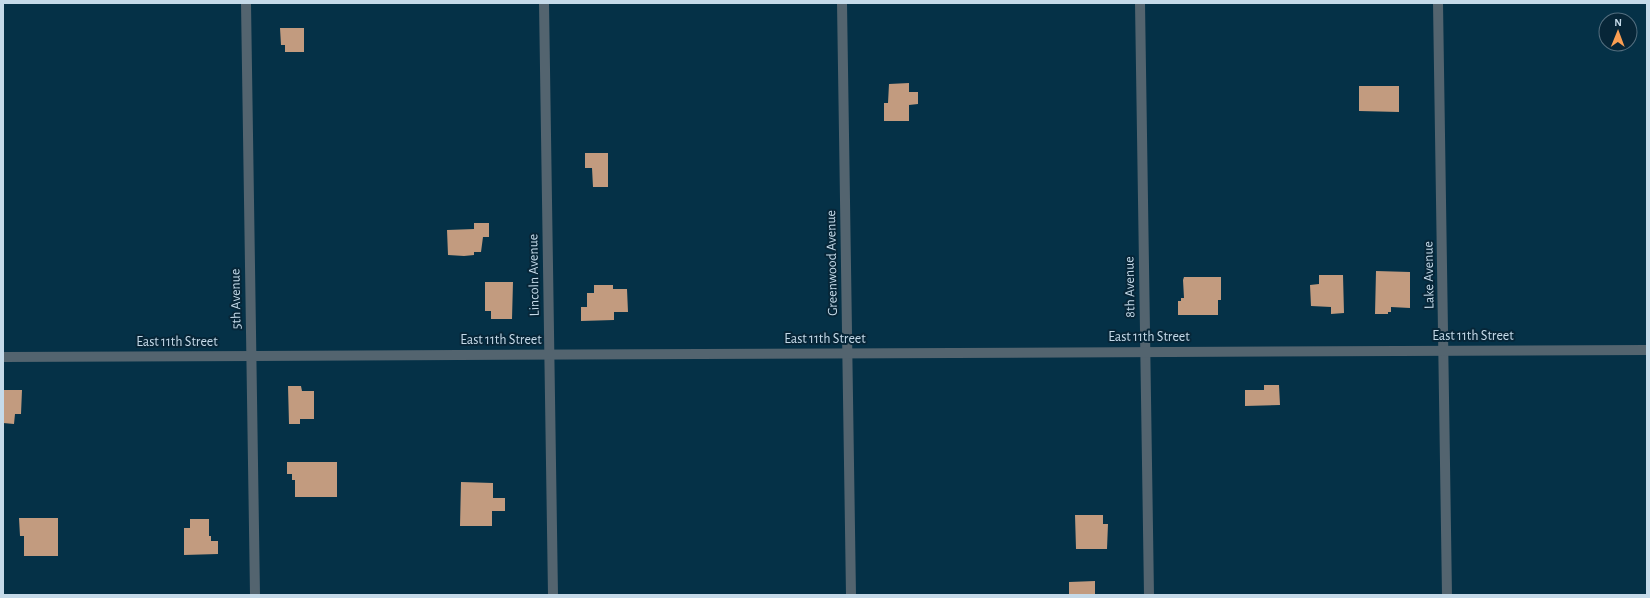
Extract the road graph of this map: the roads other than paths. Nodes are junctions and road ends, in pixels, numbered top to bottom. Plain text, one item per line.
1 (246, 3) edge
2 (544, 3) edge
3 (842, 3) edge
4 (1140, 3) edge
5 (1438, 3) edge
6 (1443, 350) junction
7 (1647, 350) edge
8 (1145, 351) junction
9 (847, 352) junction
10 (549, 354) junction
11 (252, 356) junction
12 (3, 357) edge
13 (255, 595) edge
14 (553, 595) edge
15 (851, 595) edge
16 (1149, 595) edge
17 (1447, 595) edge

1 - 11 street, 5th Avenue
2 - 10 street, Lincoln Avenue
3 - 9 street, Greenwood Avenue
4 - 8 street, 8th Avenue
5 - 6 street, Lake Avenue
6 - 7 street, East 11th Street
6 - 8 street, East 11th Street
6 - 17 street, Lake Avenue
8 - 9 street, East 11th Street
8 - 16 street, 8th Avenue
9 - 10 street, East 11th Street
9 - 15 street, Greenwood Avenue
10 - 11 street, East 11th Street
10 - 14 street, Lincoln Avenue
11 - 12 street, East 11th Street
11 - 13 street, 5th Avenue

